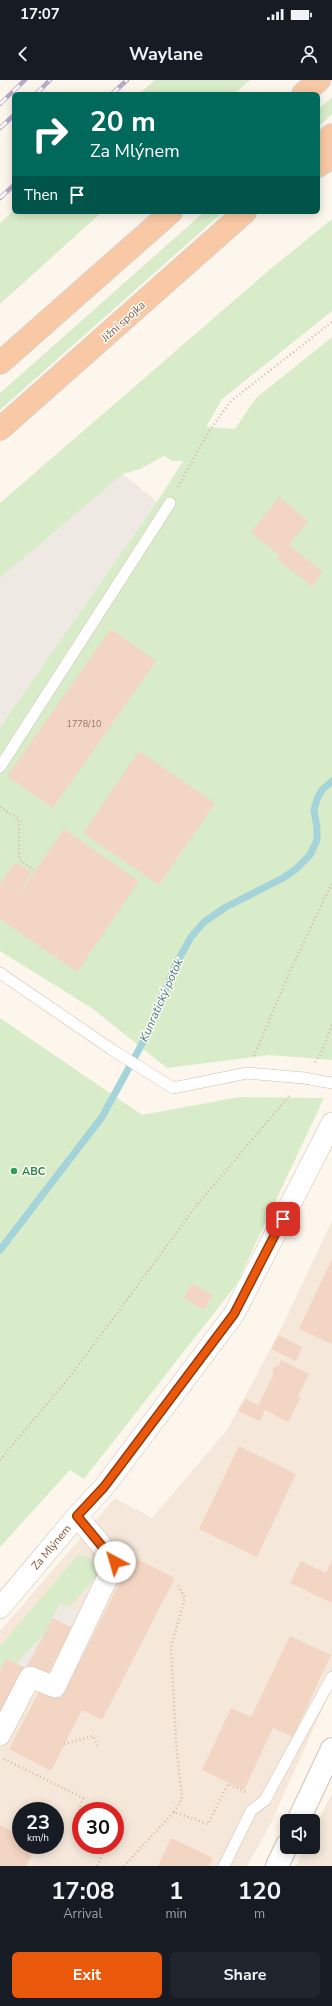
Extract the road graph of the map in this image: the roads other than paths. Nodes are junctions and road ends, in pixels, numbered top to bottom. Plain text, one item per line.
1 (319, 80) edge
2 (306, 92) edge
3 (332, 135) edge
4 (320, 145) edge
5 (332, 157) edge
6 (320, 165) edge
7 (168, 214) edge
8 (243, 214) edge
9 (0, 363) edge
10 (0, 429) edge
11 (170, 503) road end
12 (0, 767) edge
13 (0, 972) edge
14 (332, 1083) edge
15 (332, 1123) edge
16 (77, 1516) junction
17 (0, 1608) edge
18 (332, 1677) edge
19 (0, 1735) edge
20 (332, 1749) edge
21 (301, 1814) edge
22 (283, 1854) edge
23 (224, 1866) edge
24 (277, 1866) edge

1 - 2 highway
3 - 4 highway
5 - 6 highway
7 - 9 highway
8 - 10 highway, Jižní spojka
11 - 12 lane
13 - 14 lane
15 - 16 street, Za Mlýnem
16 - 17 street, Za Mlýnem
16 - 19 street
18 - 23 lane
20 - 21 street
22 - 24 street

